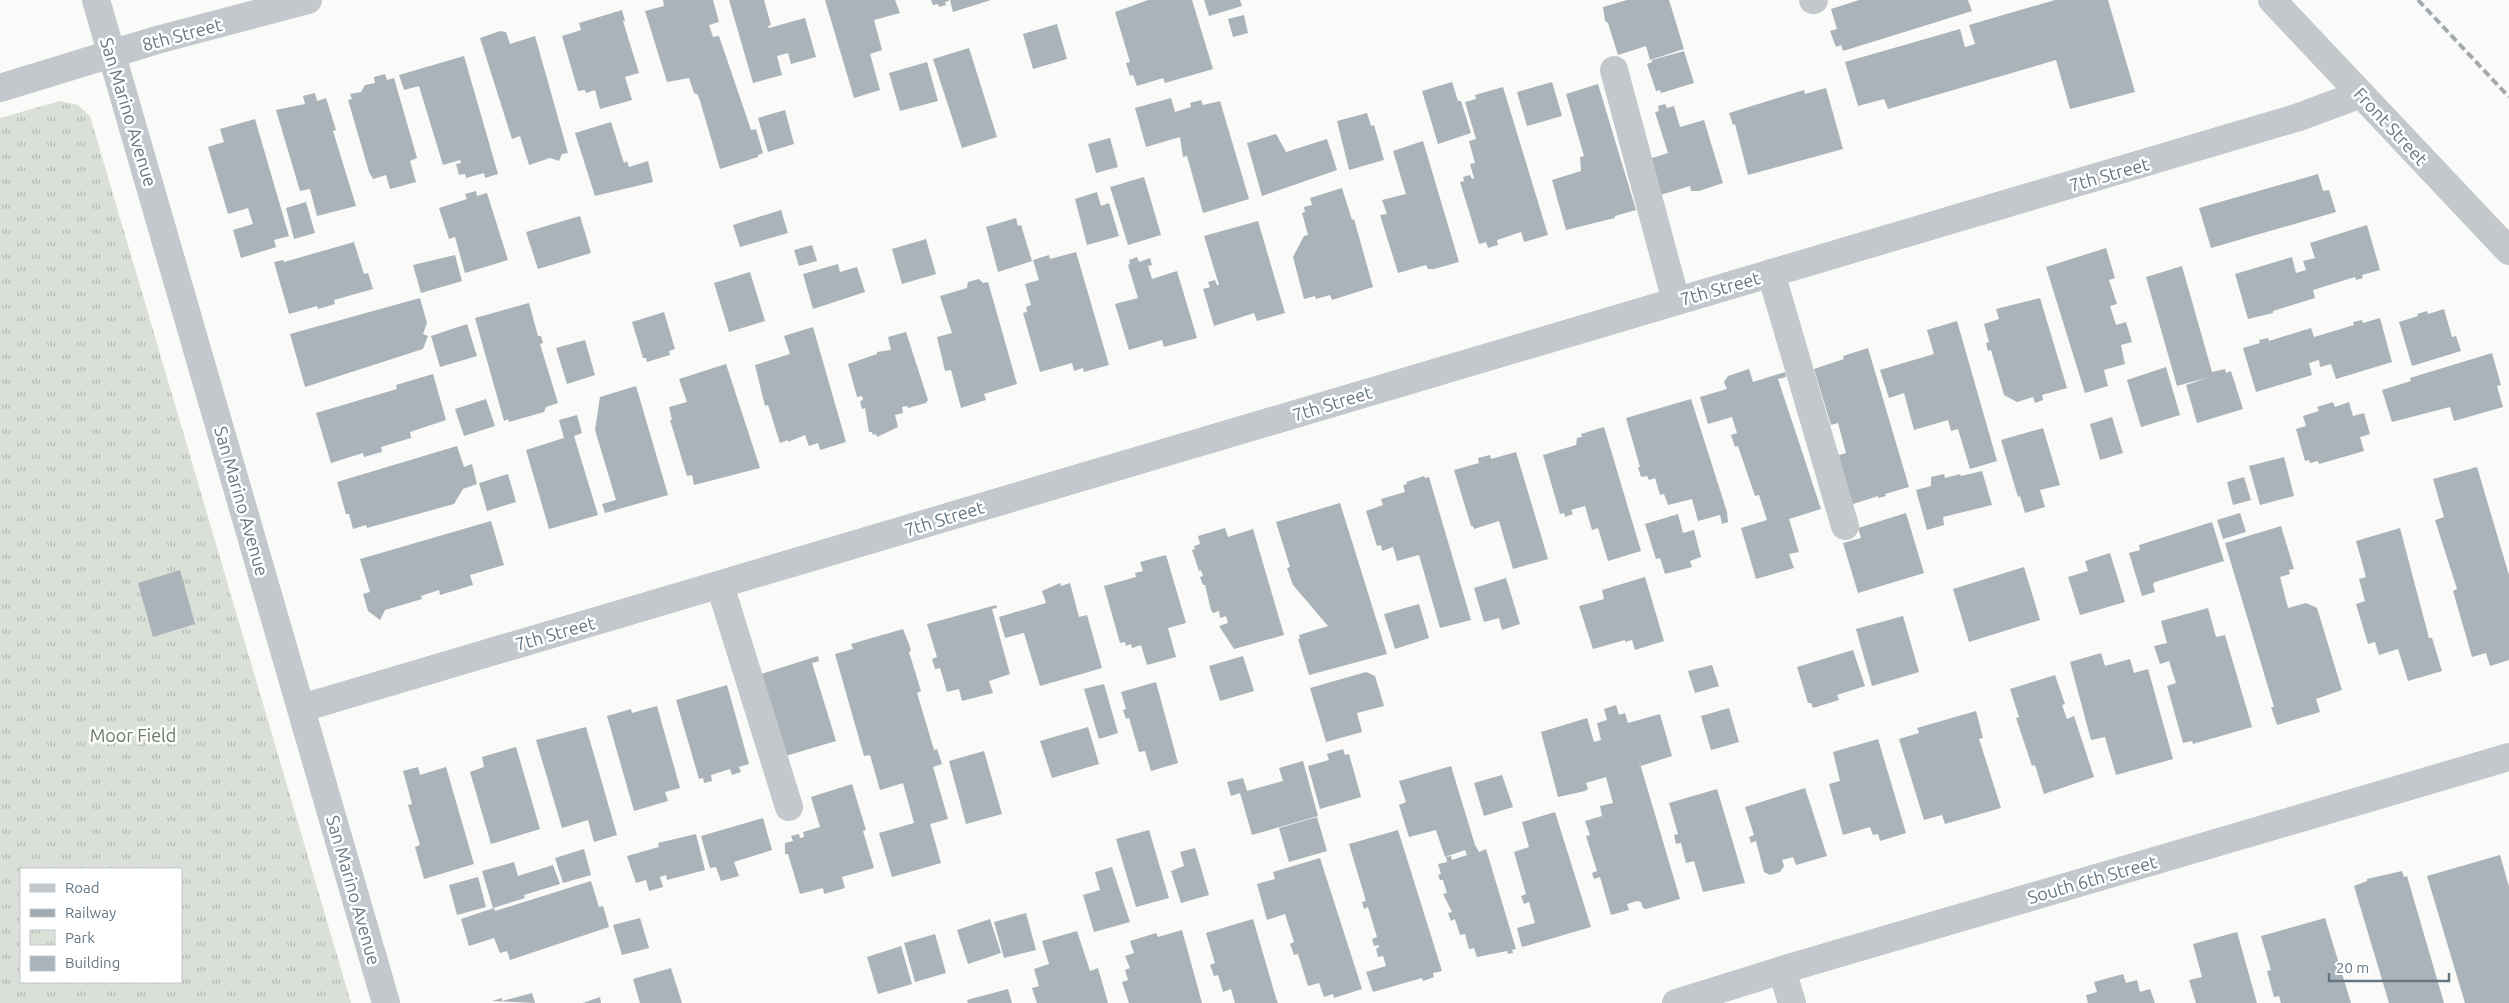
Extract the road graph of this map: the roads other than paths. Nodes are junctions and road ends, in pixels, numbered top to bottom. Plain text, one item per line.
1 (96, 0) edge
2 (308, 0) edge
3 (2272, 0) edge
4 (111, 54) junction
5 (1614, 70) dead end
6 (0, 88) edge
7 (2360, 94) junction
8 (2509, 251) edge
9 (1771, 274) junction
10 (1676, 301) junction
11 (1845, 526) dead end
12 (720, 585) junction
13 (302, 708) junction
14 (2509, 757) edge
15 (789, 806) dead end
16 (1782, 970) junction
17 (383, 1002) edge
18 (1676, 1003) edge
19 (1792, 1003) edge

1 - 4 street, San Marino Avenue
2 - 4 street, 8th Street
3 - 7 street, Front Street
4 - 6 street, 8th Street
4 - 13 street, San Marino Avenue
5 - 10 street
7 - 8 street, Front Street
7 - 9 street, 7th Street
9 - 10 street, 7th Street
9 - 11 street
10 - 12 street, 7th Street
12 - 13 street, 7th Street
12 - 15 street
13 - 17 street, San Marino Avenue
14 - 16 street, South 6th Street
16 - 18 street, South 6th Street
16 - 19 street

